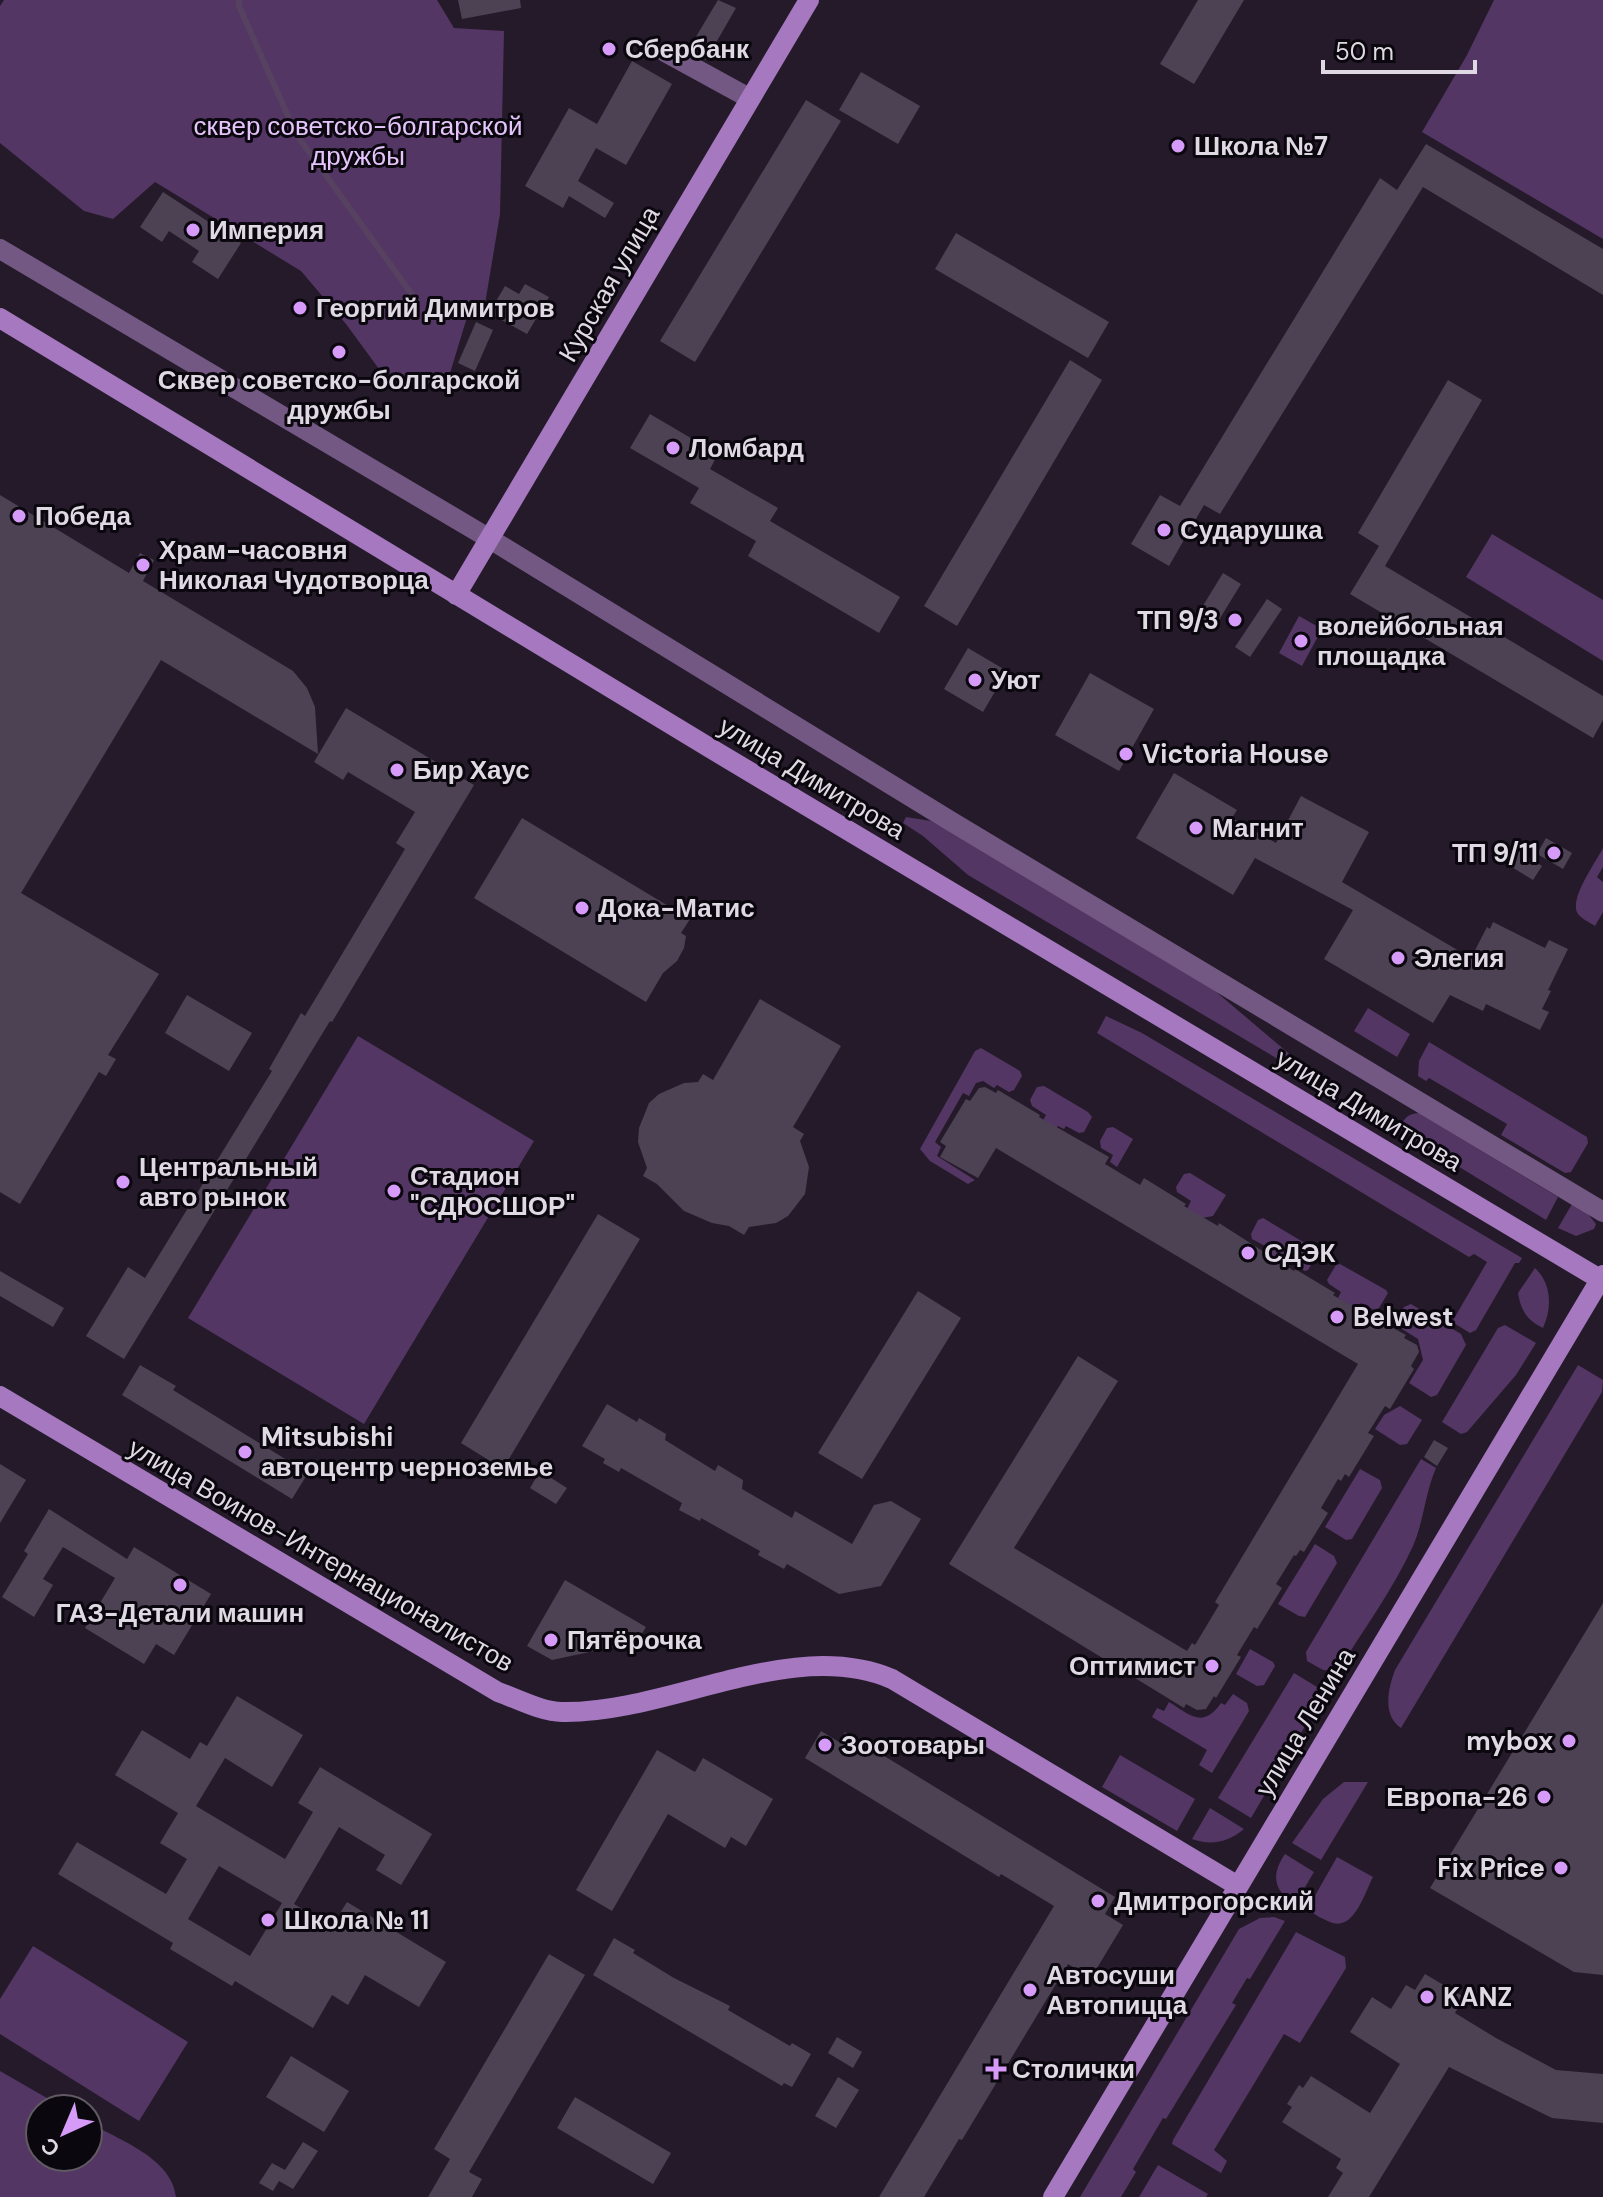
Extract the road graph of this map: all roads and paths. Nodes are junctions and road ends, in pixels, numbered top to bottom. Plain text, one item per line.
1 (809, 0) edge
2 (665, 52) dead end
3 (749, 98) junction
4 (0, 249) edge
5 (0, 318) edge
6 (490, 539) junction
7 (456, 595) junction
8 (1603, 1212) edge
9 (1602, 1278) edge
10 (0, 1396) edge
11 (1238, 1886) junction
12 (1053, 2197) edge

1 - 3 main road, Курская улица
2 - 3 street
3 - 6 main road, Курская улица
4 - 6 street
5 - 7 main road, улица Димитрова
6 - 7 main road, Курская улица
6 - 8 street
7 - 9 main road, улица Димитрова
9 - 11 main road, улица Ленина
10 - 11 main road, улица Воинов-Интернационалистов
11 - 12 main road, улица Ленина

